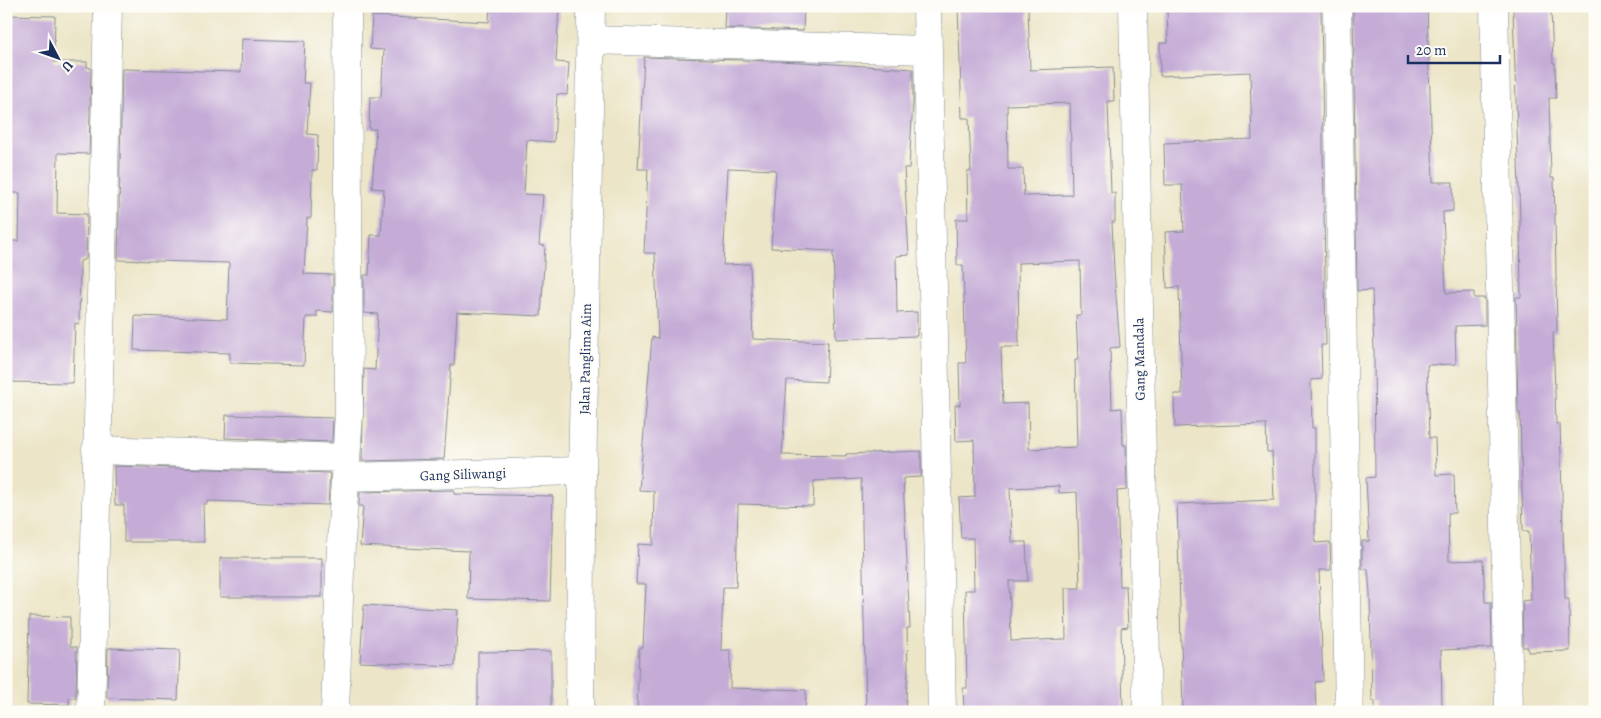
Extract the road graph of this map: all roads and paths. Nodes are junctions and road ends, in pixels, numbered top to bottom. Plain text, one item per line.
1 (108, 6) edge
2 (348, 6) edge
3 (591, 6) edge
4 (927, 6) edge
5 (1133, 6) edge
6 (1337, 6) edge
7 (1494, 6) edge
8 (591, 40) junction
9 (927, 50) junction
10 (96, 450) junction
11 (345, 468) junction
12 (582, 471) junction
13 (91, 712) edge
14 (335, 712) edge
15 (580, 712) edge
16 (942, 712) edge
17 (1147, 712) edge
18 (1349, 712) edge
19 (1508, 712) edge

1 - 10 street
2 - 11 street
3 - 8 street, Jalan Panglima Aim
4 - 9 street
5 - 17 street, Gang Mandala
6 - 18 street
7 - 19 street
8 - 9 street
8 - 12 street, Jalan Panglima Aim
9 - 16 street
10 - 11 street, Gang Siliwangi
10 - 13 street
11 - 12 street, Gang Siliwangi
11 - 14 street
12 - 15 street, Jalan Panglima Aim

